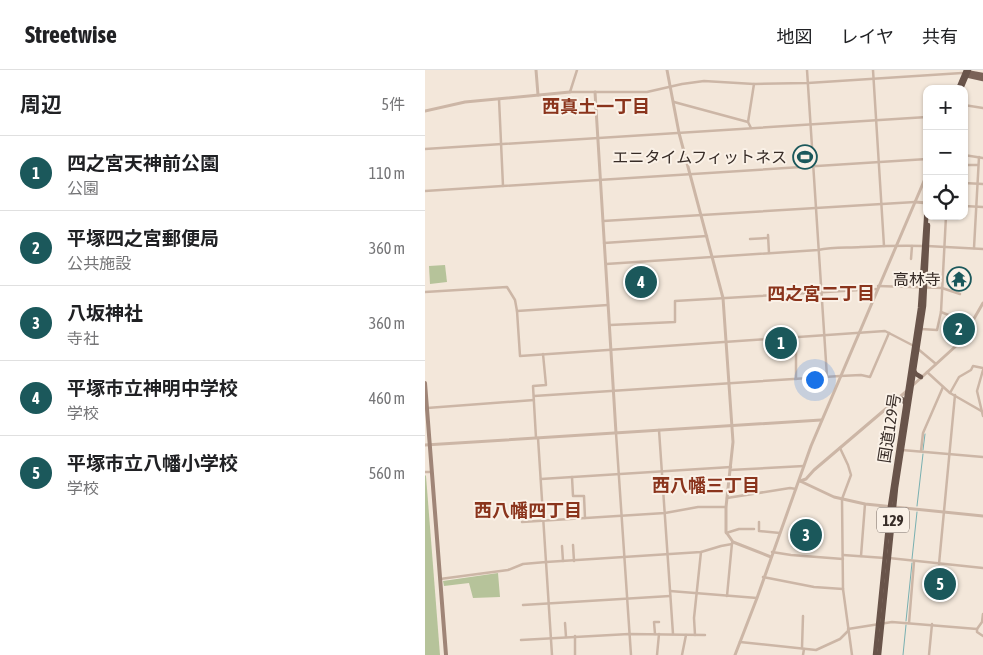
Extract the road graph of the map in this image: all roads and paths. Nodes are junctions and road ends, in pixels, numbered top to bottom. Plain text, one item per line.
1 (536, 70) edge
2 (577, 70) edge
3 (667, 70) edge
4 (807, 70) edge
5 (873, 70) edge
6 (966, 72) edge
7 (983, 77) edge
8 (873, 79) junction
9 (808, 83) junction
10 (754, 84) junction
11 (961, 85) edge
12 (670, 87) junction
13 (570, 92) junction
14 (595, 92) junction
15 (537, 95) junction
16 (499, 99) junction
17 (674, 102) junction
18 (968, 106) edge
19 (983, 108) edge
20 (425, 111) edge
21 (923, 117) edge
22 (876, 120) junction
23 (749, 122) junction
24 (810, 125) junction
25 (751, 128) junction
26 (679, 133) junction
27 (598, 138) junction
28 (501, 144) junction
29 (425, 148) edge
30 (968, 156) edge
31 (979, 157) junction
32 (983, 158) edge
33 (923, 159) edge
34 (879, 162) junction
35 (968, 165) edge
36 (978, 165) junction
37 (813, 166) junction
38 (690, 174) junction
39 (927, 175) edge
40 (600, 180) junction
41 (968, 183) edge
42 (977, 184) junction
43 (983, 184) edge
44 (503, 186) junction
45 (425, 191) edge
46 (915, 202) junction
47 (923, 203) edge
48 (882, 204) junction
49 (968, 206) edge
50 (976, 206) junction
51 (983, 207) edge
52 (816, 208) junction
53 (702, 215) junction
54 (927, 220) edge
55 (929, 220) edge
56 (946, 220) edge
57 (603, 221) junction
58 (707, 236) junction
59 (750, 239) dead end
60 (604, 243) junction
61 (896, 245) junction
62 (884, 246) junction
63 (912, 246) junction
64 (926, 246) junction
65 (945, 247) junction
66 (974, 248) junction
67 (983, 249) edge
68 (818, 250) junction
69 (769, 253) junction
70 (712, 256) junction
71 (911, 259) dead end
72 (606, 264) junction
73 (878, 287) junction
74 (924, 288) junction
75 (942, 288) junction
76 (821, 291) junction
77 (425, 292) edge
78 (960, 294) dead end
79 (723, 298) junction
80 (983, 303) edge
81 (608, 305) junction
82 (517, 310) junction
83 (981, 311) edge
84 (941, 312) junction
85 (971, 324) junction
86 (609, 325) junction
87 (921, 329) junction
88 (889, 333) junction
89 (858, 334) junction
90 (823, 336) junction
91 (796, 337) junction
92 (727, 342) junction
93 (916, 348) junction
94 (611, 349) junction
95 (543, 354) junction
96 (936, 364) junction
97 (983, 369) edge
98 (914, 371) junction
99 (927, 372) junction
100 (840, 376) junction
101 (827, 377) junction
102 (921, 377) junction
103 (796, 379) junction
104 (425, 383) edge
105 (729, 383) junction
106 (943, 387) junction
107 (910, 388) junction
108 (614, 391) junction
109 (950, 393) junction
110 (534, 396) junction
111 (955, 396) junction
112 (897, 398) junction
113 (534, 400) junction
114 (906, 404) junction
115 (427, 408) junction
116 (982, 412) edge
117 (983, 416) edge
118 (821, 420) junction
119 (732, 426) junction
120 (659, 430) junction
121 (616, 433) junction
122 (537, 438) junction
123 (427, 445) edge
124 (840, 448) junction
125 (902, 450) junction
126 (921, 451) junction
127 (949, 455) junction
128 (983, 458) edge
129 (804, 466) junction
130 (731, 469) junction
131 (425, 472) edge
132 (431, 472) junction
133 (662, 472) junction
134 (619, 474) junction
135 (572, 477) junction
136 (541, 479) junction
137 (800, 481) junction
138 (796, 490) junction
139 (727, 498) junction
140 (842, 499) junction
141 (865, 504) junction
142 (892, 506) junction
143 (726, 507) junction
144 (943, 512) junction
145 (665, 513) junction
146 (622, 516) junction
147 (983, 516) edge
148 (585, 518) junction
149 (544, 520) junction
150 (522, 522) dead end
151 (759, 522) dead end
152 (754, 529) dead end
153 (726, 533) junction
154 (780, 533) junction
155 (732, 543) junction
156 (573, 545) dead end
157 (562, 546) dead end
158 (701, 552) junction
159 (772, 552) junction
160 (667, 554) junction
161 (843, 555) junction
162 (861, 556) junction
163 (625, 557) junction
164 (771, 557) junction
165 (887, 558) junction
166 (843, 559) junction
167 (563, 561) junction
168 (574, 561) junction
169 (914, 561) junction
170 (546, 562) junction
171 (939, 564) junction
172 (983, 568) edge
173 (763, 578) junction
174 (439, 579) junction
175 (843, 589) junction
176 (670, 591) junction
177 (697, 594) junction
178 (670, 596) junction
179 (727, 596) junction
180 (757, 598) junction
181 (627, 599) junction
182 (549, 603) junction
183 (523, 605) dead end
184 (983, 614) edge
185 (803, 616) dead end
186 (659, 622) dead end
187 (565, 623) dead end
188 (880, 623) junction
189 (909, 623) junction
190 (932, 624) junction
191 (977, 629) junction
192 (848, 630) junction
193 (629, 634) junction
194 (655, 634) junction
195 (659, 634) junction
196 (673, 634) junction
197 (686, 635) junction
198 (695, 635) junction
199 (705, 635) dead end
200 (575, 636) junction
201 (983, 636) edge
202 (566, 637) junction
203 (551, 638) junction
204 (521, 640) dead end
205 (740, 642) junction
206 (803, 648) junction
207 (445, 655) edge
208 (552, 655) edge
209 (575, 655) edge
210 (631, 655) edge
211 (657, 655) edge
212 (682, 655) edge
213 (735, 655) edge
214 (803, 655) edge
215 (852, 655) edge
216 (877, 655) edge
217 (929, 655) edge

1 - 15 street
2 - 13 street
3 - 12 street
4 - 9 street
5 - 8 street
6 - 7 main road
6 - 8 street
6 - 11 highway
8 - 9 street
8 - 22 street
9 - 10 street
9 - 24 street
10 - 12 street
10 - 23 street
12 - 14 street
12 - 17 street
13 - 14 street
13 - 15 street
14 - 27 street
15 - 16 street
16 - 20 street
16 - 28 street
17 - 23 street
17 - 26 street
18 - 19 street
21 - 22 street
22 - 24 street
22 - 34 street
23 - 25 street
24 - 25 street
24 - 37 street
25 - 26 street
26 - 27 street
26 - 38 street
27 - 28 street
27 - 40 street
28 - 29 street
28 - 44 street
30 - 31 street
31 - 32 street
31 - 36 street
33 - 34 street
34 - 37 street
34 - 48 street
35 - 36 street
36 - 42 street
37 - 38 street
37 - 52 street
38 - 40 street
38 - 53 street
39 - 46 street
40 - 44 street
40 - 57 street
41 - 42 street
42 - 43 street
42 - 50 street
44 - 45 street
46 - 47 street
46 - 48 street
46 - 61 street
48 - 52 street
48 - 62 street
49 - 50 street
50 - 51 street
50 - 66 street
52 - 53 street
52 - 68 street
53 - 57 street
53 - 58 street
54 - 64 highway, 国道129号 / 129
55 - 64 highway, 国道129号 / 129
56 - 65 street
57 - 60 street
58 - 60 street
58 - 70 street
59 - 69 street
60 - 72 street
61 - 62 street
61 - 63 street
61 - 73 street
62 - 68 street
63 - 64 street
63 - 71 street
64 - 65 street
64 - 74 highway, 国道129号 / 129
65 - 66 street
65 - 75 street
66 - 67 street
68 - 69 street
68 - 76 street
69 - 70 street
70 - 72 street
70 - 79 street
72 - 81 street
73 - 74 street
73 - 76 street
73 - 89 street
74 - 75 street
74 - 87 highway, 国道129号 / 129
74 - 93 highway, 国道129号 / 129
75 - 78 street
75 - 84 street
76 - 79 street
76 - 90 street
77 - 82 street
79 - 86 street
79 - 92 street
80 - 83 street
81 - 82 street
81 - 86 street
82 - 95 street
83 - 85 street
84 - 85 street
84 - 87 street
85 - 96 street
86 - 94 street
87 - 93 highway, 国道129号 / 129
88 - 89 street
88 - 93 street
88 - 100 street
89 - 90 street
89 - 100 street
90 - 91 street
90 - 101 street
91 - 92 street
91 - 103 street
92 - 94 street
92 - 105 street
93 - 96 street
93 - 98 highway, 国道129号 / 129
93 - 107 highway, 国道129号 / 129
94 - 95 street
94 - 108 street
95 - 110 street
96 - 99 street
97 - 109 street
97 - 116 street
98 - 102 highway
98 - 107 highway, 国道129号 / 129
99 - 102 street
99 - 106 street
100 - 101 street
100 - 118 street
101 - 103 street
102 - 107 street
103 - 105 street
104 - 115 main road
105 - 108 street
105 - 119 street
106 - 109 street
106 - 126 street
107 - 112 street
107 - 114 highway, 国道129号 / 129
107 - 125 highway, 国道129号 / 129
108 - 110 street
108 - 121 street
109 - 111 street
110 - 113 street
111 - 116 street
111 - 127 street
112 - 114 highway
112 - 124 street
113 - 115 street
113 - 122 street
114 - 142 highway, 国道129号 / 129
115 - 123 main road
116 - 117 street
118 - 119 street
118 - 129 street
119 - 120 street
119 - 130 street
120 - 121 street
120 - 133 street
121 - 122 street
121 - 134 street
122 - 123 street
122 - 136 street
123 - 132 main road
124 - 137 street
124 - 140 street
125 - 126 street
125 - 142 highway, 国道129号 / 129
126 - 127 street
127 - 128 street
127 - 144 street
129 - 130 street
129 - 137 street
130 - 133 street
130 - 139 street
131 - 132 street
132 - 174 main road
133 - 134 street
133 - 145 street
134 - 135 street
134 - 146 street
135 - 136 street
135 - 148 street
136 - 149 street
137 - 138 street
137 - 140 street
138 - 139 street
138 - 154 street
139 - 143 street
140 - 141 street
140 - 161 street
141 - 142 street
141 - 162 street
142 - 144 street
142 - 165 highway, 国道129号 / 129
143 - 145 street
143 - 153 street
144 - 147 street
144 - 171 street
145 - 146 street
145 - 160 street
146 - 148 street
146 - 163 street
148 - 149 street
149 - 150 street
149 - 170 street
151 - 154 street
152 - 153 street
153 - 155 street
154 - 159 street
155 - 158 street
155 - 164 street
155 - 179 street
156 - 168 street
157 - 167 street
158 - 160 street
158 - 177 street
159 - 164 street
159 - 166 street
160 - 163 street
160 - 176 street
161 - 162 street
161 - 166 street
162 - 165 street
163 - 168 street
163 - 181 street
164 - 173 street
165 - 169 street
165 - 188 highway, 国道129号 / 129
166 - 175 street
167 - 168 street
167 - 170 street
169 - 171 street
169 - 189 street
170 - 174 street
170 - 182 street
171 - 172 street
173 - 175 street
173 - 180 street
174 - 207 main road
175 - 192 street
176 - 177 street
176 - 178 street
177 - 179 street
177 - 198 street
178 - 181 street
178 - 196 street
179 - 180 street
180 - 205 street
181 - 182 street
181 - 193 street
182 - 183 street
182 - 203 street
184 - 191 street
185 - 206 street
186 - 194 street
187 - 202 street
188 - 189 street
188 - 192 street
188 - 216 highway, 国道129号 / 129
189 - 190 street
190 - 191 street
190 - 217 street
191 - 201 street
192 - 206 street
192 - 215 street
193 - 194 street
193 - 200 street
193 - 210 street
194 - 195 street
195 - 196 street
195 - 211 street
196 - 197 street
197 - 198 street
197 - 212 street
198 - 199 street
200 - 202 street
200 - 209 street
202 - 203 street
203 - 204 street
203 - 208 street
205 - 206 street
205 - 213 street
206 - 214 street

